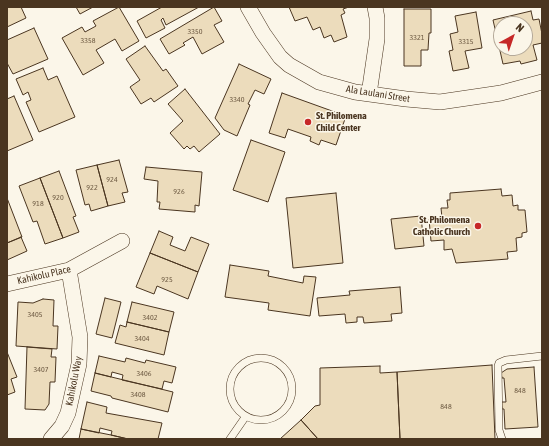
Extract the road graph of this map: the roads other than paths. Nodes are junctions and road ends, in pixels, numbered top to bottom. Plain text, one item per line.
1 (248, 7) edge
2 (375, 7) edge
3 (542, 82) edge
4 (369, 94) junction
5 (122, 241) dead end
6 (69, 270) junction
7 (7, 284) edge
8 (542, 356) edge
9 (246, 416) junction
10 (51, 439) edge
11 (230, 439) edge
12 (502, 439) edge

1 - 4 street, Ala Laulani Street
2 - 4 street
3 - 4 street, Ala Laulani Street
5 - 6 street, Kahikolu Place
6 - 7 street, Kahikolu Place
6 - 10 street, Kahikolu Way
8 - 12 lane
9 - 9 lane
9 - 11 lane

